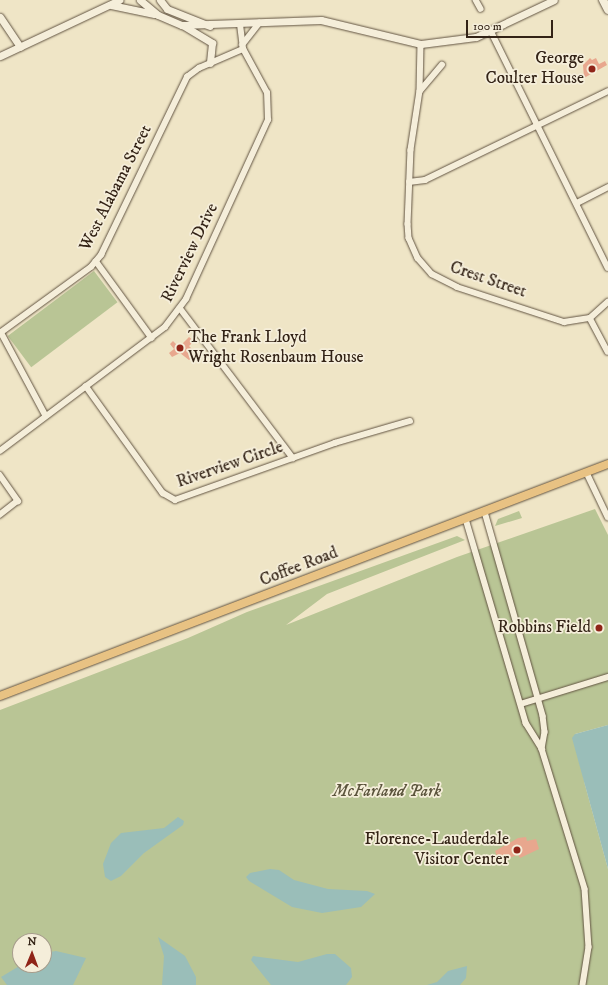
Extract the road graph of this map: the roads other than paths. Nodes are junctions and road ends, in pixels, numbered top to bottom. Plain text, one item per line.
1 (119, 0) edge
2 (140, 0) edge
3 (160, 0) edge
4 (476, 0) edge
5 (554, 0) edge
6 (603, 0) edge
7 (109, 5) junction
8 (481, 10) dead end
9 (608, 10) edge
10 (158, 15) junction
11 (0, 17) edge
12 (259, 22) junction
13 (240, 24) junction
14 (182, 25) junction
15 (211, 26) junction
16 (491, 31) junction
17 (421, 44) junction
18 (20, 47) junction
19 (243, 47) junction
20 (0, 56) edge
21 (210, 63) junction
22 (442, 65) dead end
23 (420, 91) junction
24 (608, 91) edge
25 (539, 125) junction
26 (409, 182) junction
27 (608, 187) edge
28 (577, 203) junction
29 (96, 261) junction
30 (608, 268) edge
31 (608, 302) edge
32 (180, 308) junction
33 (590, 318) junction
34 (0, 333) edge
35 (152, 338) junction
36 (608, 352) edge
37 (86, 386) junction
38 (46, 416) junction
39 (410, 421) dead end
40 (0, 451) edge
41 (293, 458) junction
42 (608, 464) edge
43 (587, 473) junction
44 (0, 475) edge
45 (485, 512) junction
46 (0, 515) edge
47 (608, 517) edge
48 (466, 520) junction
49 (608, 677) edge
50 (0, 696) edge
51 (538, 698) junction
52 (521, 704) junction
53 (542, 749) junction
54 (583, 985) edge

1 - 7 street
2 - 10 street
3 - 15 street
4 - 8 street
5 - 16 street
6 - 9 main road
7 - 10 street
7 - 18 street
10 - 14 street
11 - 18 street
12 - 13 street
12 - 17 street
12 - 19 street
13 - 15 street
13 - 19 street, Riverview Drive
14 - 15 street
14 - 21 street
16 - 17 street
16 - 25 street
17 - 23 street, Crest Street
18 - 20 street
19 - 21 street, West Alabama Street
19 - 32 street, Riverview Drive
21 - 29 street, West Alabama Street
22 - 23 street
23 - 26 street, Crest Street
24 - 25 street
25 - 26 street
25 - 28 street
26 - 33 street, Crest Street
27 - 28 street
28 - 30 street
29 - 34 street, West Alabama Street
29 - 35 street
31 - 33 street
32 - 35 street, Riverview Drive
32 - 41 street
33 - 36 street
34 - 38 street
35 - 37 street, Riverview Drive
37 - 38 street, Riverview Drive
37 - 41 street, Riverview Circle
38 - 40 street, Riverview Drive
39 - 41 street, Riverview Circle
42 - 43 main road, Coffee Road
43 - 45 main road, Coffee Road
43 - 47 street
44 - 46 street
45 - 48 main road, Coffee Road
45 - 51 street
48 - 50 main road, Coffee Road
48 - 52 street
49 - 51 street
51 - 52 street
51 - 53 street
52 - 53 street
53 - 54 street

